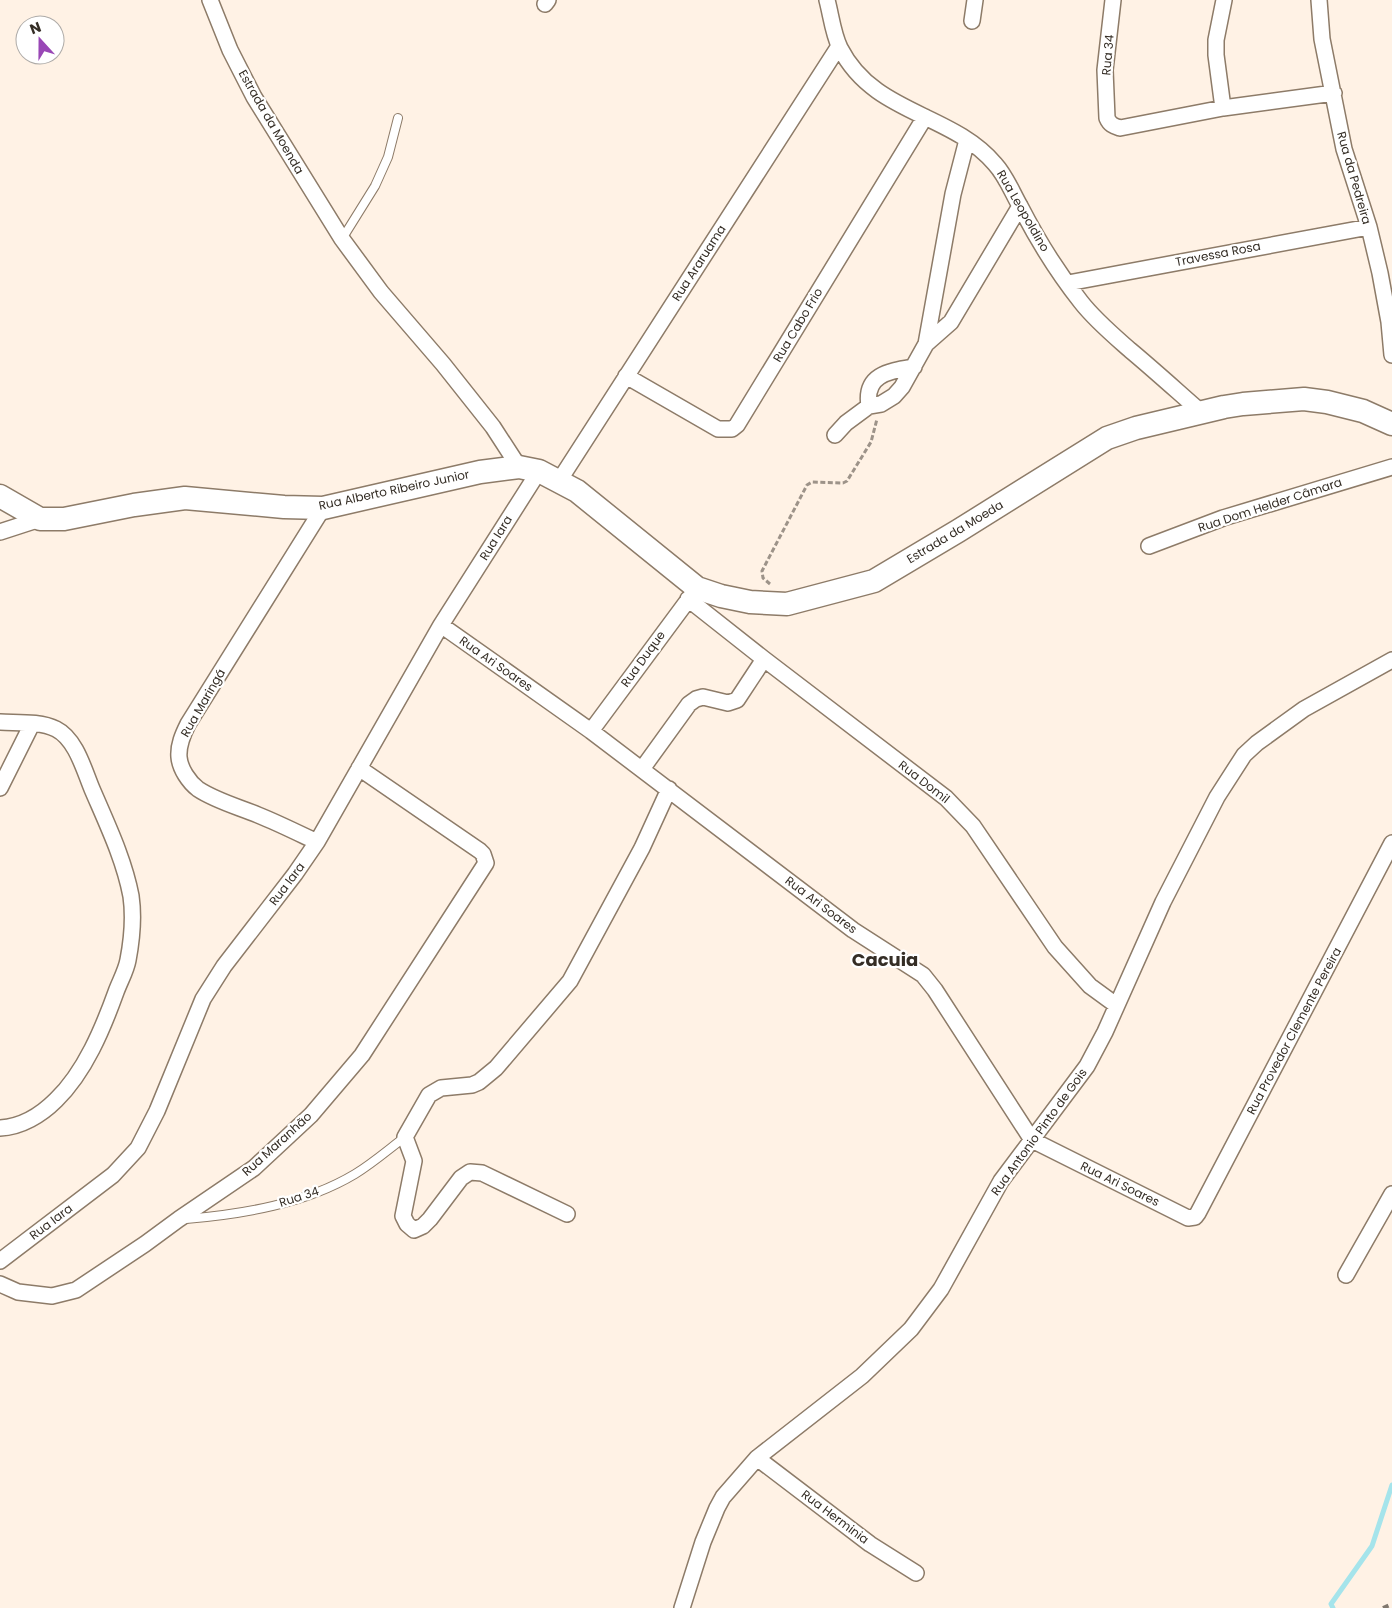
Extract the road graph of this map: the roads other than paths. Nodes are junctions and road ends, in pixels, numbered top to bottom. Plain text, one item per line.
1 (210, 0) edge
2 (827, 0) edge
3 (975, 0) edge
4 (1114, 0) edge
5 (1224, 0) edge
6 (1319, 0) edge
7 (972, 21) dead end
8 (839, 46) junction
9 (1334, 93) junction
10 (1223, 108) junction
11 (925, 116) junction
12 (398, 118) dead end
13 (967, 140) junction
14 (1020, 206) junction
15 (1369, 227) junction
16 (342, 239) junction
17 (1068, 283) junction
18 (926, 344) junction
19 (1392, 355) edge
20 (914, 367) junction
21 (626, 376) junction
22 (875, 405) junction
23 (1201, 412) junction
24 (1392, 424) edge
25 (835, 435) dead end
26 (1392, 467) edge
27 (529, 469) junction
28 (559, 481) junction
29 (0, 496) edge
30 (323, 508) junction
31 (40, 519) junction
32 (0, 532) edge
33 (1149, 546) dead end
34 (693, 594) junction
35 (441, 625) junction
36 (764, 659) junction
37 (1392, 660) edge
38 (0, 722) edge
39 (32, 724) junction
40 (591, 731) junction
41 (360, 768) junction
42 (642, 770) junction
43 (0, 788) edge
44 (668, 789) junction
45 (318, 842) junction
46 (1392, 843) edge
47 (1116, 1005) junction
48 (0, 1128) edge
49 (405, 1137) junction
50 (1032, 1140) junction
51 (1392, 1194) edge
52 (567, 1214) dead end
53 (1195, 1217) joint
54 (179, 1219) junction
55 (0, 1261) edge
56 (1346, 1275) dead end
57 (0, 1284) edge
58 (757, 1458) junction
59 (916, 1573) dead end
60 (682, 1608) edge

1 - 16 street, Estrada da Moenda
2 - 8 street, Rua Leopoldino
3 - 7 street
4 - 10 street, Rua 34
5 - 10 street
6 - 9 street, Rua da Pedreira
8 - 11 street, Rua Leopoldino
8 - 21 street, Rua Araruama
9 - 10 street
9 - 15 street, Rua da Pedreira
11 - 13 street, Rua Leopoldino
11 - 21 street, Rua Cabo Frio
12 - 16 lane
13 - 14 street, Rua Leopoldino
13 - 18 street
14 - 17 street, Rua Leopoldino
14 - 18 street
15 - 17 street, Travessa Rosa
15 - 19 street, Rua da Pedreira
16 - 27 street, Estrada da Moenda
17 - 23 street, Rua Leopoldino
18 - 20 street
20 - 22 street
20 - 22 street
21 - 28 street, Rua Araruama
22 - 25 street
23 - 24 main road, Estrada da Moeda
23 - 34 main road, Estrada da Moeda
26 - 33 street, Rua Dom Helder Câmara
27 - 28 main road
27 - 30 main road, Rua Alberto Ribeiro Junior
27 - 35 street, Rua Iara
28 - 34 main road
29 - 31 main road, Rua Alberto Ribeiro Junior
30 - 31 main road, Rua Alberto Ribeiro Junior
30 - 45 street, Rua Maringá
31 - 32 street
34 - 36 street, Rua Domil
34 - 40 street, Rua Duque
35 - 40 street, Rua Ari Soares
35 - 41 street, Rua Iara
36 - 42 street
36 - 47 street, Rua Domil
37 - 47 street, Rua Antonio Pinto de Gois
38 - 39 street
39 - 43 street
39 - 48 street
40 - 42 street, Rua Ari Soares
41 - 45 street, Rua Iara
41 - 54 street, Rua Maranhão
42 - 44 street, Rua Ari Soares
44 - 49 street
44 - 50 street, Rua Ari Soares
45 - 55 street, Rua Iara
46 - 53 street, Rua Provedor Clemente Pereira
47 - 50 street, Rua Antonio Pinto de Gois
49 - 52 street
49 - 54 lane, Rua 34
50 - 53 street, Rua Ari Soares
50 - 58 street, Rua Antonio Pinto de Gois
51 - 56 street
54 - 57 street, Rua Maranhão
58 - 59 street, Rua Herminia
58 - 60 street, Rua Antonio Pinto de Gois

